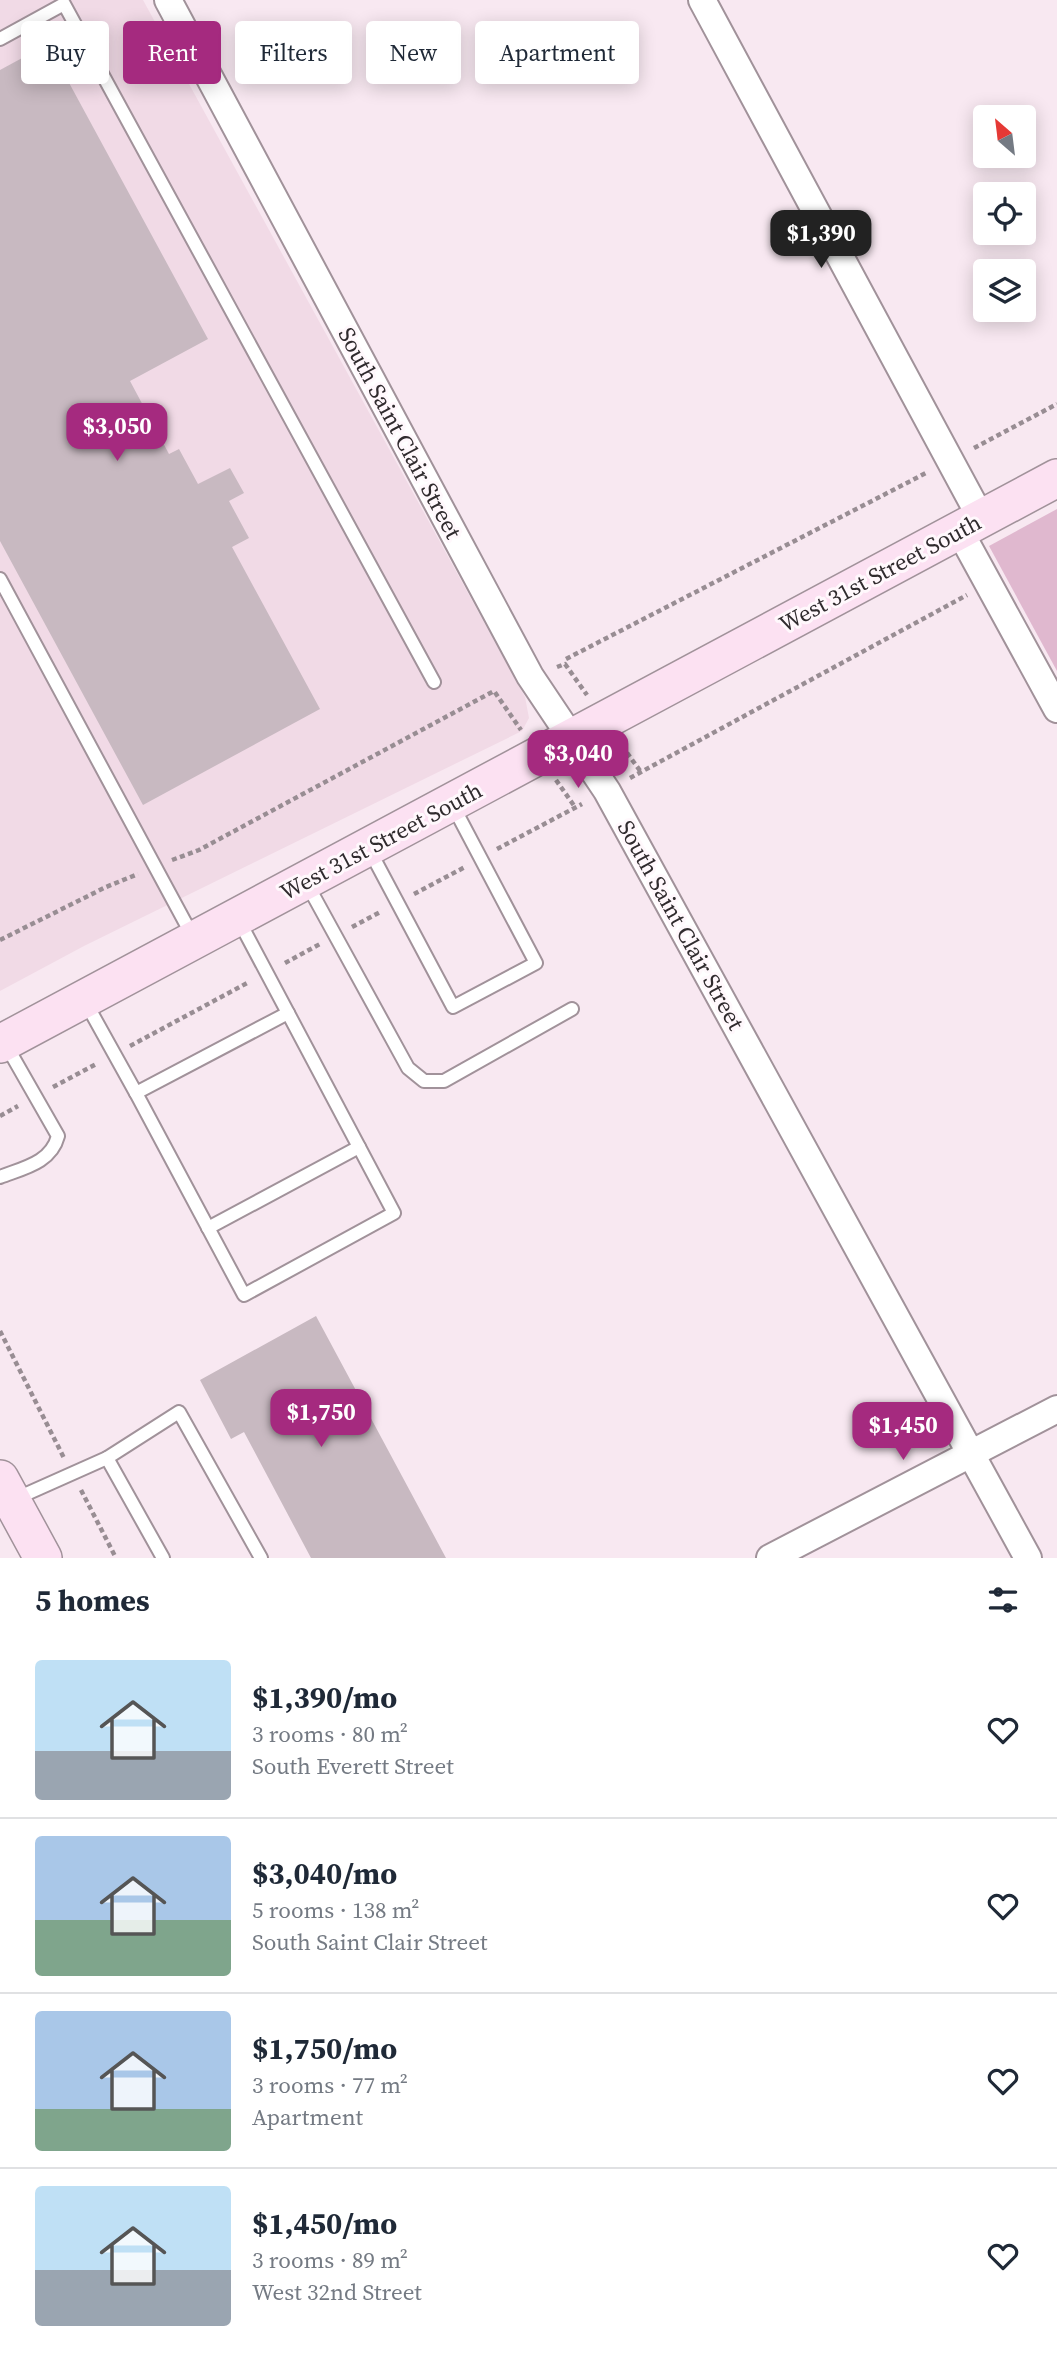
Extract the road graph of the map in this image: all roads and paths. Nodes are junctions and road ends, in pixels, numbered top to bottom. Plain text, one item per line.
1 (168, 0) edge
2 (702, 0) edge
3 (0, 39) edge
4 (1057, 404) edge
5 (950, 460) junction
6 (1057, 478) edge
7 (970, 524) junction
8 (0, 579) edge
9 (566, 659) dead end
10 (434, 682) dead end
11 (1057, 709) edge
12 (571, 737) junction
13 (539, 756) junction
14 (452, 803) junction
15 (575, 807) dead end
16 (368, 848) junction
17 (155, 867) junction
18 (306, 881) junction
19 (237, 918) junction
20 (0, 940) edge
21 (195, 940) junction
22 (85, 999) junction
23 (572, 1009) dead end
24 (288, 1013) junction
25 (2, 1043) edge
26 (135, 1093) junction
27 (359, 1147) junction
28 (0, 1177) edge
29 (208, 1228) junction
30 (0, 1331) edge
31 (1057, 1409) edge
32 (971, 1454) junction
33 (107, 1458) junction
34 (72, 1473) junction
35 (6, 1490) edge
36 (43, 1558) edge
37 (116, 1558) edge
38 (163, 1558) edge
39 (261, 1558) edge
40 (770, 1558) edge
41 (1028, 1558) edge

1 - 12 street, South Saint Clair Street
2 - 5 street
3 - 10 lane
4 - 5 path
5 - 7 street
5 - 9 path
6 - 7 street, West 31st Street South
7 - 11 street
7 - 12 street, West 31st Street South
8 - 17 lane
12 - 13 street, West 31st Street South
12 - 32 street, South Saint Clair Street
13 - 14 street, West 31st Street South
13 - 15 path
13 - 17 path
14 - 16 street, West 31st Street South
14 - 16 lane
16 - 18 street, West 31st Street South
17 - 20 path
17 - 21 lane
18 - 19 street, West 31st Street South
18 - 23 lane
19 - 21 street, West 31st Street South
19 - 24 lane
21 - 22 street, West 31st Street South
22 - 25 street, West 31st Street South
22 - 26 lane
24 - 26 lane
24 - 27 lane
25 - 28 lane
26 - 29 lane
27 - 29 lane
27 - 29 lane
30 - 34 path
31 - 32 street
32 - 40 street
32 - 41 street, South Saint Clair Street
33 - 34 lane
33 - 38 lane
33 - 39 lane
34 - 35 lane
34 - 37 path
35 - 36 street

